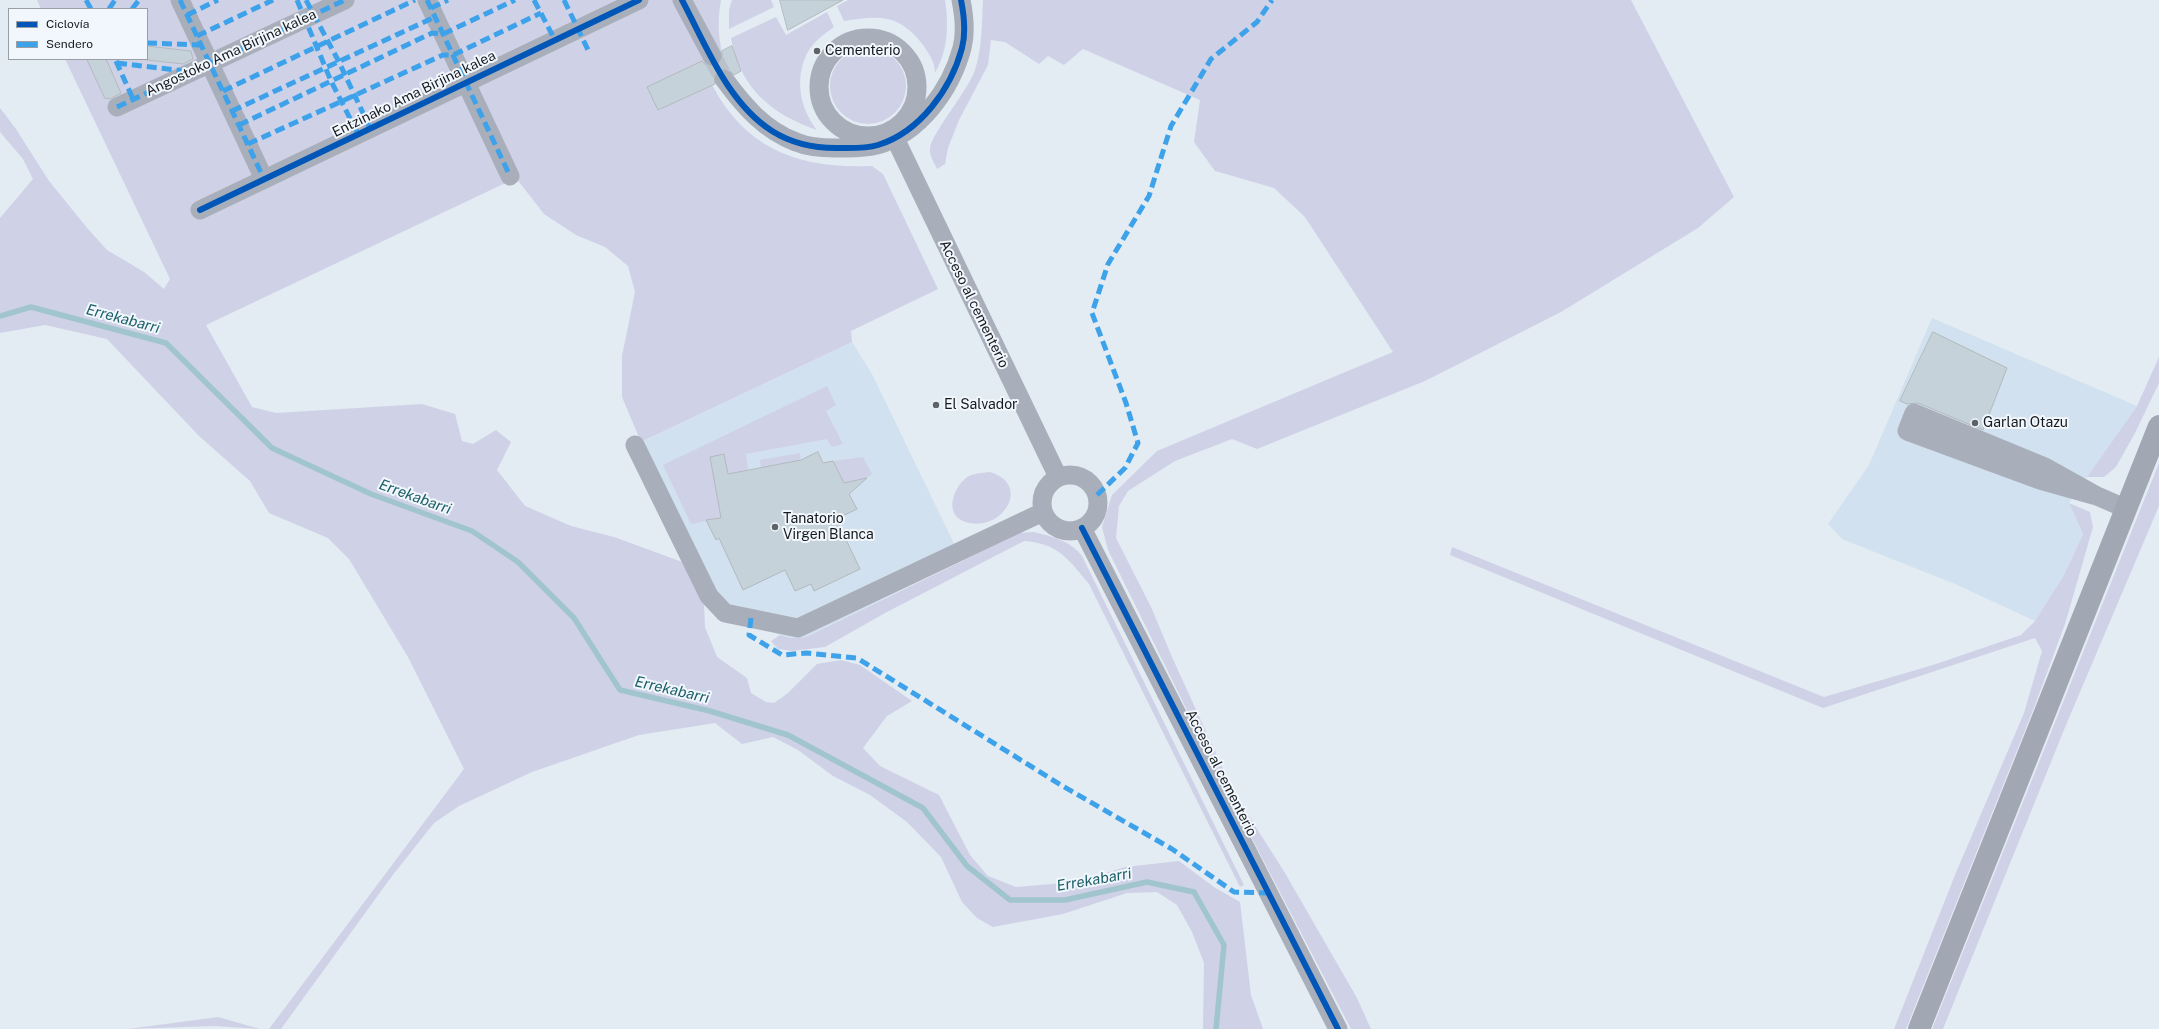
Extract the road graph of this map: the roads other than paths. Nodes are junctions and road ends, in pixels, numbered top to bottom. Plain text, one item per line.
1 (180, 0) edge
2 (345, 0) edge
3 (427, 0) edge
4 (639, 0) edge
5 (682, 0) edge
6 (961, 0) edge
7 (712, 56) tunnel mouth
8 (210, 63) junction
9 (724, 79) tunnel mouth
10 (466, 83) junction
11 (117, 107) dead end
12 (892, 134) junction
13 (510, 176) dead end
14 (264, 179) junction
15 (200, 210) dead end
16 (2159, 426) edge
17 (635, 445) dead end
18 (1058, 477) junction
19 (2097, 496) junction
20 (2127, 509) junction
21 (1043, 512) junction
22 (1082, 528) junction
23 (1338, 1029) edge
24 (1919, 1029) edge

1 - 8 street
2 - 8 street, Angostoko Ama Birjina kalea
3 - 10 street
4 - 10 street, Entzinako Ama Birjina kalea
5 - 7 street
6 - 12 street
8 - 11 street, Angostoko Ama Birjina kalea
8 - 14 street
9 - 12 street
10 - 13 street
10 - 14 street, Entzinako Ama Birjina kalea
12 - 12 street
12 - 18 street, Acceso al cementerio
14 - 15 street, Entzinako Ama Birjina kalea
16 - 20 main road
17 - 21 street
18 - 21 street
18 - 22 street
19 - 19 street
19 - 20 street
20 - 24 main road
21 - 22 street
22 - 23 street, Acceso al cementerio

